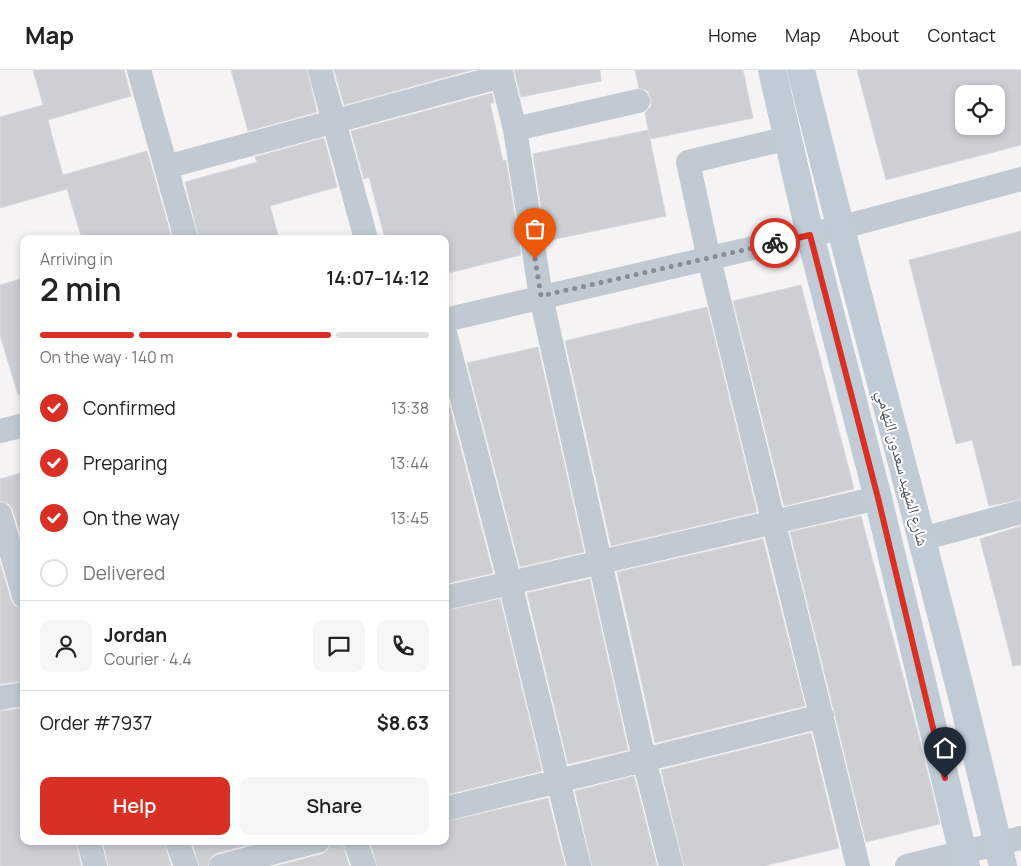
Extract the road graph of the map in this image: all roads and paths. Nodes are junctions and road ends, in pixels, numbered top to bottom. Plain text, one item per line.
1 (140, 70) edge
2 (320, 70) edge
3 (772, 70) edge
4 (801, 70) edge
5 (501, 73) edge
6 (638, 102) dead end
7 (334, 122) junction
8 (516, 129) junction
9 (789, 138) junction
10 (166, 167) junction
11 (1021, 179) edge
12 (839, 228) junction
13 (185, 235) edge
14 (365, 235) edge
15 (810, 235) junction
16 (709, 258) junction
17 (541, 296) junction
18 (449, 319) edge
19 (449, 348) edge
20 (20, 426) edge
21 (0, 431) edge
22 (878, 498) junction
23 (1021, 512) edge
24 (0, 514) edge
25 (774, 522) junction
26 (922, 540) junction
27 (601, 562) junction
28 (20, 582) edge
29 (510, 583) junction
30 (449, 597) edge
31 (20, 695) edge
32 (0, 698) edge
33 (822, 716) junction
34 (644, 759) junction
35 (557, 781) junction
36 (449, 808) edge
37 (90, 845) edge
38 (178, 845) edge
39 (302, 845) edge
40 (356, 845) edge
41 (1007, 849) edge
42 (964, 859) edge
43 (95, 866) edge
44 (186, 866) edge
45 (221, 866) edge
46 (364, 866) edge
47 (578, 866) edge
48 (671, 866) edge
49 (858, 866) edge
50 (907, 866) edge

1 - 10 street
2 - 7 street
3 - 9 street, شارع الشهيد سعدون التهامي
4 - 12 street, شارع الشهيد سعدون التهامي
5 - 7 street
5 - 8 street
6 - 8 street
7 - 10 street
7 - 14 street
8 - 17 street
9 - 15 street, شارع الشهيد سعدون التهامي
9 - 16 street
10 - 13 street
11 - 12 street
12 - 15 street
12 - 26 street, شارع الشهيد سعدون التهامي
15 - 16 street
15 - 22 street, شارع الشهيد سعدون التهامي
16 - 17 street
16 - 25 street
17 - 18 street
17 - 27 street
19 - 29 street
20 - 21 street
22 - 25 street
22 - 42 street, شارع الشهيد سعدون التهامي
23 - 26 street
24 - 28 street
25 - 27 street
25 - 33 street
26 - 41 street, شارع الشهيد سعدون التهامي
27 - 29 street
27 - 34 street
29 - 30 street
29 - 35 street
31 - 32 street
33 - 34 street
33 - 49 street
34 - 35 street
34 - 48 street
35 - 36 street
35 - 47 street
37 - 43 street
38 - 44 street
39 - 45 street
40 - 46 street
41 - 42 street
42 - 50 street

